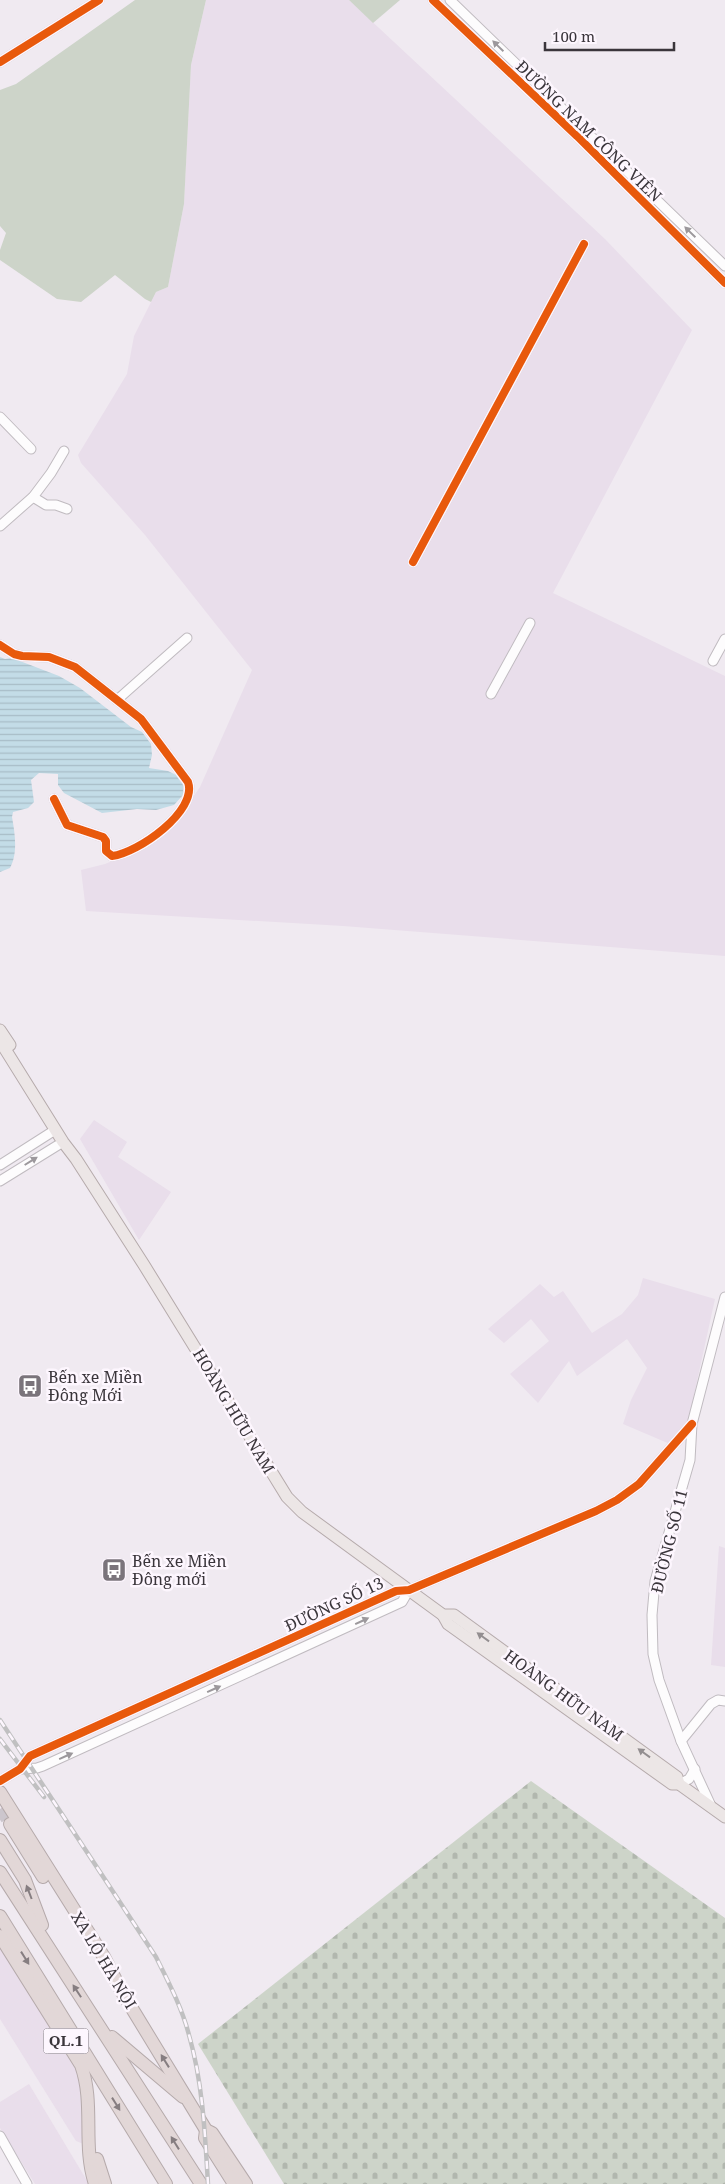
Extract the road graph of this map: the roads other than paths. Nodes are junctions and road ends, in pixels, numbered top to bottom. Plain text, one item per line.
1 (99, 0) edge
2 (433, 0) edge
3 (450, 0) edge
4 (0, 62) edge
5 (569, 115) junction
6 (562, 122) junction
7 (584, 244) dead end
8 (725, 266) edge
9 (725, 283) edge
10 (0, 417) edge
11 (31, 449) dead end
12 (64, 450) dead end
13 (33, 497) junction
14 (67, 509) dead end
15 (0, 526) edge
16 (413, 562) dead end
17 (530, 623) dead end
18 (187, 638) dead end
19 (725, 639) edge
20 (0, 645) edge
21 (713, 661) dead end
22 (491, 694) dead end
23 (117, 700) junction
24 (54, 799) dead end
25 (0, 1030) edge
26 (0, 1041) edge
27 (55, 1130) junction
28 (63, 1142) junction
29 (76, 1159) junction
30 (0, 1165) edge
31 (0, 1181) edge
32 (725, 1297) edge
33 (692, 1424) junction
34 (409, 1590) junction
35 (725, 1701) edge
36 (142, 1706) junction
37 (148, 1719) junction
38 (681, 1741) junction
39 (20, 1769) junction
40 (694, 1769) junction
41 (0, 1781) edge
42 (679, 1784) junction
43 (0, 1792) edge
44 (712, 1808) junction
45 (725, 1817) edge
46 (10, 1824) tunnel mouth
47 (0, 1840) edge
48 (0, 1872) edge
49 (0, 1916) edge
50 (0, 1936) edge
51 (53, 1954) junction
52 (122, 1992) junction
53 (101, 2028) junction
54 (90, 2063) junction
55 (190, 2102) junction
56 (206, 2130) junction
57 (1, 2140) edge
58 (93, 2160) junction
59 (27, 2184) edge
60 (95, 2184) edge
61 (105, 2184) edge
62 (166, 2184) edge
63 (201, 2184) edge
64 (234, 2184) edge
65 (246, 2184) edge

1 - 4 street
2 - 6 street, ĐƯỜNG NAM CÔNG VIÊN
5 -> 3 street, ĐƯỜNG NAM CÔNG VIÊN
5 - 6 street
8 -> 5 street, ĐƯỜNG NAM CÔNG VIÊN
6 - 9 street, ĐƯỜNG NAM CÔNG VIÊN
7 - 16 street
10 - 11 street
12 - 13 street
13 - 14 street
13 - 15 street
17 - 22 street
18 - 23 street
19 - 21 street
20 - 23 street
23 - 24 street
25 - 29 main road, HOÀNG HỮU NAM
26 - 27 main road, HOÀNG HỮU NAM
27 - 28 main road, HOÀNG HỮU NAM
27 - 30 street
28 - 29 main road, HOÀNG HỮU NAM
31 -> 28 street
29 - 34 main road, HOÀNG HỮU NAM
32 - 33 street, ĐƯỜNG SỐ 11
33 - 34 street, ĐƯỜNG SỐ 13
33 - 38 street, ĐƯỜNG SỐ 11
34 - 36 street, ĐƯỜNG SỐ 13
37 -> 34 street, ĐƯỜNG SỐ 13
34 - 42 main road, HOÀNG HỮU NAM
35 - 38 street
36 - 37 street
36 - 39 street, ĐƯỜNG SỐ 13
39 -> 37 street, ĐƯỜNG SỐ 13
38 - 40 street, ĐƯỜNG SỐ 11
39 - 41 street, ĐƯỜNG SỐ 13
40 - 42 street
40 - 44 street, ĐƯỜNG SỐ 11
42 - 44 main road, HOÀNG HỮU NAM
43 - 52 highway, XA LỘ HÀ NỘI / QL.1
44 - 45 main road, HOÀNG HỮU NAM
46 - 52 highway, QL.1
51 -> 47 highway, QL.1
48 - 51 highway, QL.1
49 -> 54 highway, QL.1
50 - 58 highway, QL.1
53 -> 51 highway, QL.1
55 -> 52 highway, XA LỘ HÀ NỘI / QL.1
53 - 55 highway, QL.1
63 -> 53 highway, QL.1
54 - 58 highway, QL.1
54 -> 62 highway, QL.1
55 - 56 highway, XA LỘ HÀ NỘI / QL.1
56 - 64 highway, XA LỘ HÀ NỘI / QL.1
56 - 65 highway, XA LỘ HÀ NỘI / QL.1
57 - 59 street
58 - 60 highway, QL.1
58 - 61 highway, QL.1

